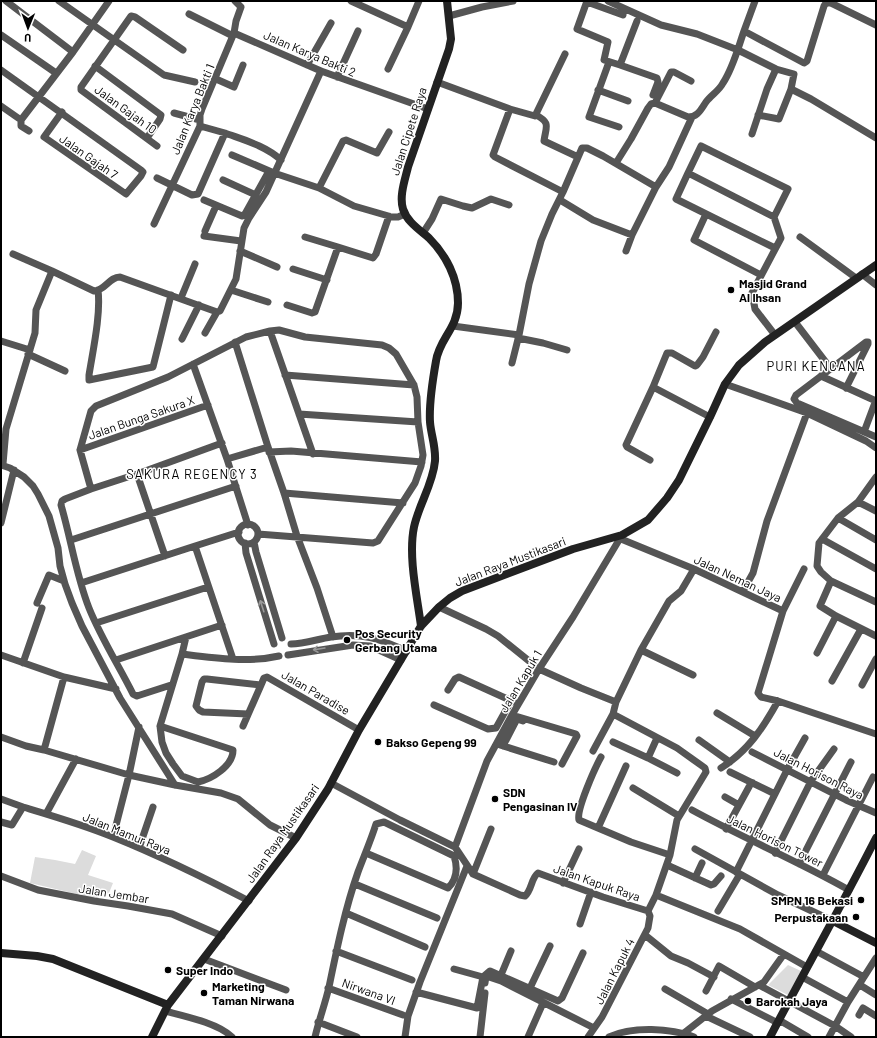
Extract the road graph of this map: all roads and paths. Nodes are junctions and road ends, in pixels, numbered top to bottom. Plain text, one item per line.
1 (6, 1) edge
2 (59, 1) edge
3 (109, 1) edge
4 (235, 1) edge
5 (351, 1) edge
6 (419, 1) edge
7 (447, 1) edge
8 (513, 1) edge
9 (587, 1) edge
10 (608, 1) edge
11 (755, 1) edge
12 (188, 14) dead end
13 (623, 15) dead end
14 (448, 16) junction
15 (637, 21) dead end
16 (331, 23) dead end
17 (92, 25) junction
18 (876, 25) edge
19 (408, 27) junction
20 (358, 31) dead end
21 (744, 31) junction
22 (234, 34) junction
23 (1, 35) edge
24 (113, 40) junction
25 (183, 50) dead end
26 (738, 50) junction
27 (73, 52) junction
28 (566, 54) dead end
29 (609, 62) junction
30 (244, 65) dead end
31 (307, 65) junction
32 (620, 65) junction
33 (96, 66) junction
34 (776, 68) junction
35 (388, 69) dead end
36 (1, 70) edge
37 (321, 71) junction
38 (56, 73) junction
39 (337, 77) junction
40 (216, 79) junction
41 (691, 81) dead end
42 (195, 82) dead end
43 (436, 82) junction
44 (791, 89) junction
45 (598, 90) junction
46 (653, 95) dead end
47 (38, 97) junction
48 (628, 101) dead end
49 (655, 103) junction
50 (1, 106) edge
51 (428, 108) junction
52 (510, 109) junction
53 (62, 112) junction
54 (174, 113) dead end
55 (536, 115) junction
56 (758, 115) junction
57 (692, 117) junction
58 (21, 120) junction
59 (200, 123) junction
60 (619, 127) dead end
61 (29, 131) dead end
62 (389, 132) dead end
63 (225, 134) junction
64 (752, 134) dead end
65 (147, 138) junction
66 (876, 138) edge
67 (157, 146) dead end
68 (232, 155) dead end
69 (578, 157) junction
70 (281, 160) junction
71 (616, 163) junction
72 (272, 172) junction
73 (688, 173) junction
74 (157, 178) dead end
75 (223, 180) dead end
76 (172, 186) junction
77 (656, 187) junction
78 (319, 188) junction
79 (563, 192) junction
80 (256, 195) junction
81 (204, 200) dead end
82 (560, 200) junction
83 (509, 205) dead end
84 (216, 206) junction
85 (405, 214) junction
86 (706, 214) junction
87 (389, 216) junction
88 (774, 216) junction
89 (154, 224) dead end
90 (423, 233) junction
91 (632, 235) junction
92 (305, 237) dead end
93 (800, 237) dead end
94 (241, 241) junction
95 (338, 247) junction
96 (775, 248) junction
97 (240, 251) junction
98 (626, 251) dead end
99 (13, 254) dead end
100 (195, 264) dead end
101 (876, 264) edge
102 (277, 267) dead end
103 (293, 269) dead end
104 (52, 272) junction
105 (762, 275) junction
106 (859, 276) junction
107 (327, 280) junction
108 (876, 285) edge
109 (98, 290) junction
110 (231, 290) junction
111 (171, 295) junction
112 (182, 298) junction
113 (268, 302) dead end
114 (199, 305) junction
115 (287, 305) dead end
116 (217, 312) junction
117 (795, 322) junction
118 (453, 326) junction
119 (270, 331) junction
120 (716, 332) dead end
121 (205, 333) dead end
122 (775, 335) junction
123 (519, 337) junction
124 (182, 339) dead end
125 (1, 341) edge
126 (235, 342) junction
127 (567, 350) dead end
128 (29, 352) junction
129 (512, 363) dead end
130 (193, 364) junction
131 (831, 369) junction
132 (65, 371) dead end
133 (286, 375) junction
134 (821, 376) junction
135 (725, 384) junction
136 (414, 385) junction
137 (653, 387) junction
138 (846, 388) junction
139 (876, 400) edge
140 (208, 405) junction
141 (807, 413) junction
142 (300, 414) junction
143 (710, 417) junction
144 (418, 422) junction
145 (864, 432) junction
146 (876, 437) edge
147 (222, 443) junction
148 (876, 448) edge
149 (268, 449) junction
150 (80, 450) junction
151 (313, 454) junction
152 (227, 459) junction
153 (650, 460) dead end
154 (422, 462) junction
155 (2, 465) edge
156 (14, 470) junction
157 (137, 474) junction
158 (875, 479) edge
159 (236, 486) junction
160 (91, 489) junction
161 (284, 492) junction
162 (858, 502) junction
163 (403, 503) junction
164 (876, 511) edge
165 (150, 514) junction
166 (838, 518) junction
167 (1, 523) edge
168 (248, 525) junction
169 (239, 532) junction
170 (258, 534) junction
171 (297, 536) junction
172 (621, 537) junction
173 (822, 539) junction
174 (70, 540) junction
175 (876, 540) edge
176 (254, 542) junction
177 (244, 543) junction
178 (195, 546) junction
179 (164, 556) junction
180 (694, 569) junction
181 (804, 569) dead end
182 (876, 569) edge
183 (64, 581) junction
184 (831, 581) junction
185 (82, 583) junction
186 (208, 587) junction
187 (743, 591) junction
188 (876, 602) edge
189 (439, 607) junction
190 (783, 611) junction
191 (836, 616) junction
192 (96, 623) junction
193 (222, 625) junction
194 (421, 626) junction
195 (861, 628) junction
196 (352, 635) junction
197 (876, 636) edge
198 (186, 637) junction
199 (333, 637) junction
200 (282, 638) junction
201 (274, 644) junction
202 (291, 644) junction
203 (392, 644) junction
204 (353, 645) junction
205 (641, 650) junction
206 (407, 651) junction
207 (388, 653) junction
208 (817, 653) dead end
209 (182, 654) junction
210 (1, 655) edge
211 (288, 655) junction
212 (280, 656) junction
213 (876, 658) edge
214 (233, 659) junction
215 (116, 660) junction
216 (401, 660) junction
217 (23, 663) junction
218 (539, 669) junction
219 (693, 675) dead end
220 (64, 677) junction
221 (832, 681) dead end
222 (261, 684) junction
223 (862, 684) dead end
224 (171, 685) junction
225 (116, 689) junction
226 (448, 690) dead end
227 (778, 701) junction
228 (515, 702) junction
229 (616, 702) junction
230 (434, 705) dead end
231 (717, 713) dead end
232 (248, 714) junction
233 (613, 714) junction
234 (512, 715) junction
235 (160, 726) junction
236 (243, 726) dead end
237 (139, 727) junction
238 (359, 730) junction
239 (562, 734) dead end
240 (876, 734) edge
241 (755, 736) junction
242 (1, 737) edge
243 (657, 738) junction
244 (805, 738) dead end
245 (699, 740) dead end
246 (613, 742) dead end
247 (500, 745) junction
248 (834, 749) dead end
249 (44, 750) junction
250 (593, 751) dead end
251 (752, 752) dead end
252 (601, 758) dead end
253 (648, 758) junction
254 (76, 759) junction
255 (554, 762) dead end
256 (730, 762) junction
257 (851, 762) dead end
258 (562, 764) dead end
259 (626, 766) dead end
260 (721, 768) dead end
261 (787, 770) junction
262 (730, 772) dead end
263 (677, 773) dead end
264 (129, 775) junction
265 (872, 777) dead end
266 (811, 781) junction
267 (331, 783) junction
268 (753, 783) junction
269 (175, 785) junction
270 (633, 788) dead end
271 (836, 793) junction
272 (775, 794) junction
273 (725, 797) dead end
274 (1, 799) edge
275 (739, 805) junction
276 (859, 805) junction
277 (23, 807) junction
278 (153, 807) dead end
279 (692, 810) dead end
280 (876, 813) edge
281 (46, 814) junction
282 (679, 816) junction
283 (1, 822) edge
284 (598, 828) junction
285 (491, 829) dead end
286 (726, 829) junction
287 (112, 837) junction
288 (296, 838) junction
289 (876, 838) edge
290 (751, 841) junction
291 (455, 847) junction
292 (139, 848) junction
293 (578, 848) dead end
294 (695, 849) dead end
295 (366, 853) junction
296 (775, 853) junction
297 (670, 855) junction
298 (702, 863) dead end
299 (799, 864) junction
300 (667, 865) junction
301 (467, 866) junction
302 (738, 873) junction
303 (473, 874) junction
304 (823, 875) junction
305 (1, 876) edge
306 (721, 876) dead end
307 (695, 878) junction
308 (563, 883) junction
309 (355, 884) junction
310 (849, 890) junction
311 (591, 892) junction
312 (656, 895) junction
313 (249, 901) junction
314 (648, 911) junction
315 (718, 911) dead end
316 (346, 913) junction
317 (437, 918) dead end
318 (833, 921) junction
319 (580, 924) dead end
320 (645, 935) junction
321 (222, 936) junction
322 (876, 944) edge
323 (550, 946) dead end
324 (425, 947) dead end
325 (336, 951) junction
326 (511, 951) dead end
327 (816, 951) junction
328 (1, 953) edge
329 (583, 953) dead end
330 (784, 954) junction
331 (876, 958) edge
332 (204, 959) junction
333 (807, 967) junction
334 (454, 969) dead end
335 (501, 975) junction
336 (484, 977) junction
337 (714, 977) junction
338 (802, 977) junction
339 (864, 977) junction
340 (412, 980) dead end
341 (860, 985) junction
342 (757, 986) junction
343 (328, 988) junction
344 (530, 988) junction
345 (665, 989) dead end
346 (286, 990) dead end
347 (706, 991) dead end
348 (416, 992) junction
349 (876, 995) edge
350 (731, 999) junction
351 (789, 1000) junction
352 (848, 1002) junction
353 (543, 1003) junction
354 (167, 1008) junction
355 (403, 1015) dead end
356 (707, 1015) junction
357 (859, 1015) dead end
358 (876, 1016) edge
359 (779, 1021) junction
360 (318, 1022) junction
361 (835, 1026) junction
362 (594, 1028) junction
363 (650, 1033) edge
364 (620, 1034) edge
365 (682, 1034) edge
366 (482, 1036) edge
367 (152, 1037) edge
368 (232, 1037) edge
369 (315, 1037) edge
370 (357, 1037) edge
371 (405, 1037) edge
372 (528, 1037) edge
373 (588, 1037) edge
374 (609, 1037) edge
375 (694, 1037) edge
376 (750, 1037) edge
377 (770, 1037) edge
378 (808, 1037) edge
379 (829, 1037) edge
380 (851, 1037) edge

1 - 27 street
2 - 17 street
3 - 17 street
4 - 22 street, Jalan Karya Bakti 1
5 - 19 street
6 - 19 street
7 - 14 main road, Jalan Cipete Raya
8 - 14 street
9 - 13 street
9 - 29 street
10 - 26 street
11 - 21 street
12 - 22 street, Jalan Karya Bakti 2
14 - 43 main road, Jalan Cipete Raya
15 - 32 street
16 - 31 street
17 - 24 street
17 - 27 street
18 - 21 street
19 - 35 street
20 - 39 street
21 - 26 street
22 - 31 street, Jalan Karya Bakti 2
22 - 40 street, Jalan Karya Bakti 1
23 - 38 street
24 - 25 street
24 - 33 street
24 - 42 street
26 - 34 street
26 - 57 street
27 - 38 street
28 - 55 street
29 - 32 street
29 - 45 street
30 - 40 street
31 - 37 street, Jalan Karya Bakti 2
32 - 46 street
33 - 65 street
33 - 65 street, Jalan Gajah 10
34 - 44 street
34 - 56 street
36 - 47 street
37 - 39 street, Jalan Karya Bakti 2
37 - 70 street
38 - 47 street
39 - 51 street, Jalan Karya Bakti 2
40 - 59 street, Jalan Karya Bakti 1
41 - 49 street
43 - 51 main road, Jalan Cipete Raya
43 - 52 street
44 - 56 street
44 - 66 street
45 - 48 street
45 - 60 street
47 - 53 street
47 - 58 street
49 - 57 street
49 - 71 street
50 - 58 street
51 - 85 main road, Jalan Cipete Raya
52 - 55 street
52 - 79 street
53 - 53 street, Jalan Gajah 7
54 - 59 street
55 - 69 street
56 - 64 street
57 - 77 street
58 - 61 street
59 - 63 street
59 - 76 street, Jalan Karya Bakti 1
62 - 78 street
63 - 70 street
63 - 76 street
65 - 67 street, Jalan Gajah 10
68 - 72 street
69 - 71 street
69 - 79 street
70 - 72 street
71 - 77 street
72 - 78 street
72 - 80 street
72 - 94 street
73 - 86 street
73 - 88 street
73 - 88 street
74 - 76 street
75 - 80 street
76 - 89 street, Jalan Karya Bakti 1
77 - 91 street
78 - 87 street
79 - 82 street
80 - 84 street
81 - 84 street
82 - 91 street
82 - 123 street
83 - 90 street
84 - 94 street
85 - 87 street
85 - 90 main road
86 - 96 street
86 - 105 street
87 - 95 street
88 - 96 street
90 - 118 main road
91 - 98 street
92 - 95 street
93 - 106 street
94 - 97 street
95 - 107 street
96 - 105 street
97 - 102 street
97 - 110 street
99 - 104 street
100 - 112 street
101 - 106 main road, Jalan Raya Mustikasari
103 - 107 street
104 - 109 street
104 - 128 street
105 - 122 street
106 - 108 street
106 - 117 main road, Jalan Raya Mustikasari
107 - 115 street
109 - 111 street
109 - 111 street
110 - 113 street
110 - 116 street
111 - 112 street
112 - 114 street
114 - 116 street
114 - 124 street
116 - 121 street
117 - 122 main road, Jalan Raya Mustikasari
117 - 131 street
118 - 123 street
118 - 194 main road
119 - 126 street
119 - 133 street
119 - 136 street
120 - 137 street
122 - 135 main road, Jalan Raya Mustikasari
123 - 127 street
123 - 129 street
125 - 128 street
126 - 130 street
126 - 149 street
128 - 132 street
128 - 155 street
130 - 140 street
130 - 150 street
131 - 134 street
131 - 138 street
133 - 136 street
133 - 142 street
134 - 138 street
134 - 145 street
135 - 141 street
135 - 143 main road, Jalan Raya Mustikasari
136 - 144 street
137 - 143 street
137 - 153 street
138 - 139 street
139 - 145 street
140 - 147 street
140 - 150 street, Jalan Bunga Sakura X
141 - 148 street
141 - 187 street
142 - 144 street
142 - 151 street
143 - 172 main road, Jalan Raya Mustikasari
144 - 154 street
145 - 146 street
147 - 152 street
147 - 157 street
149 - 151 street
149 - 152 street
149 - 161 street
150 - 160 street
151 - 154 street
152 - 159 street
154 - 163 street
155 - 156 street
156 - 167 street
156 - 183 street
157 - 160 street
157 - 165 street
158 - 162 street
159 - 165 street
159 - 168 street
160 - 174 street
161 - 163 street
161 - 171 street
162 - 164 street
162 - 166 street
163 - 171 street
165 - 174 street
165 - 179 street
166 - 173 street
166 - 175 street
168 - 169 street
168 - 170 street
169 - 177 street
169 - 178 street
170 - 171 street
170 - 176 street
171 - 199 street
172 - 180 street, Jalan Neman Jaya
172 - 189 main road, Jalan Raya Mustikasari
172 - 218 street, Jalan Kapuk 1
173 - 182 street
173 - 184 street
174 - 185 street
176 - 177 street
176 - 200 street
201 -> 177 street
178 - 179 street
178 - 186 street
179 - 185 street
180 - 187 street, Jalan Neman Jaya
180 - 205 street
181 - 190 street
183 - 217 street
183 - 225 street
184 - 188 street
184 - 191 street
185 - 192 street
186 - 192 street
186 - 193 street
187 - 190 street, Jalan Neman Jaya
189 - 194 main road, Jalan Raya Mustikasari
189 - 218 street
190 - 227 street, Jalan Neman Jaya
191 - 195 street
191 - 208 street
192 - 215 street
193 - 198 street
193 - 214 street
194 - 206 main road, Jalan Raya Mustikasari
195 - 197 street
195 - 221 street
196 - 199 street
196 - 203 street
196 - 204 street
198 - 209 street
198 - 215 street
199 - 202 street
200 - 201 street
200 - 202 street
201 - 212 street
202 - 211 street
203 - 206 street
203 - 207 street
204 - 207 street
204 -> 211 street
205 - 219 street
205 - 229 street
206 - 216 main road, Jalan Raya Mustikasari
207 - 216 street
209 - 214 street
209 - 224 street
210 - 217 street
211 - 212 street
212 - 214 street
213 - 223 street
215 - 224 street
216 - 238 main road, Jalan Raya Mustikasari
217 - 220 street
218 - 228 street, Jalan Kapuk 1
218 - 229 street
220 - 225 street
220 - 249 street
222 - 232 street
222 - 232 street
222 - 238 street, Jalan Paradise
224 - 235 street
225 - 237 street
226 - 228 street
227 - 240 street, Jalan Neman Jaya
227 - 241 street
228 - 230 street
228 - 234 street, Jalan Kapuk 1
229 - 233 street
231 - 241 street
232 - 236 street
233 - 243 street
233 - 250 street
234 - 247 street, Jalan Kapuk 1
234 - 258 street
235 - 235 street
237 - 264 street
237 - 269 street
238 - 267 main road, Jalan Raya Mustikasari
239 - 247 street
241 - 256 street
242 - 249 street
243 - 253 street
243 - 282 street
244 - 261 street
245 - 256 street
246 - 253 street
247 - 255 street
247 - 291 street, Jalan Kapuk 1
248 - 266 street
249 - 254 street
251 - 261 street, Jalan Horison Raya
252 - 284 street
253 - 263 street
254 - 264 street
254 - 281 street
256 - 260 street
257 - 271 street
259 - 284 street
261 - 266 street, Jalan Horison Raya
261 - 272 street
262 - 268 street
264 - 269 street
264 - 287 street
265 - 276 street
266 - 271 street, Jalan Horison Raya
266 - 296 street
267 - 288 main road, Jalan Raya Mustikasari
267 - 291 street
268 - 272 street
268 - 275 street
269 - 288 street
270 - 282 street
271 - 276 street, Jalan Horison Raya
271 - 299 street
272 - 290 street
273 - 275 street
274 - 277 street, Jalan Mamur Raya
275 - 286 street
276 - 280 street, Jalan Horison Raya
276 - 304 street
277 - 281 street, Jalan Mamur Raya
277 - 283 street
278 - 292 street
279 - 286 street, Jalan Horison Tower
281 - 287 street, Jalan Mamur Raya
282 - 297 street
284 - 297 street
285 - 303 street
286 - 290 street, Jalan Horison Tower
287 - 292 street, Jalan Mamur Raya
288 - 313 main road, Jalan Raya Mustikasari
289 - 310 main road
290 - 296 street, Jalan Horison Tower
290 - 302 street
291 - 301 street, Jalan Kapuk Raya
292 - 313 street, Jalan Mamur Raya
293 - 308 street
294 - 302 street
295 - 295 street
295 - 309 street
296 - 299 street, Jalan Horison Tower
297 - 300 street
298 - 307 street
299 - 304 street, Jalan Horison Tower
300 - 307 street
300 - 312 street
301 - 303 street, Jalan Kapuk Raya
301 - 348 street
302 - 315 street
302 - 318 street
303 - 308 street, Jalan Kapuk Raya
304 - 310 street, Jalan Horison Tower
305 - 321 street, Jalan Jembar
306 - 307 street
308 - 311 street, Jalan Kapuk Raya
309 - 316 street
309 - 317 street
310 - 318 main road
311 - 314 street, Jalan Kapuk Raya
311 - 319 street
312 - 314 street, Jalan Kapuk Raya
312 - 330 street, Jalan Kapuk Raya
313 - 321 main road, Jalan Raya Mustikasari
314 - 320 street, Jalan Kapuk 4
316 - 324 street
316 - 325 street
318 - 322 main road
318 - 327 main road
320 - 337 street
320 - 362 street, Jalan Kapuk 4
321 - 332 main road, Jalan Raya Mustikasari
323 - 344 street
325 - 340 street
325 - 343 street
326 - 335 street
327 - 333 main road
327 - 339 street
328 - 354 main road
329 - 344 street
330 - 333 street, Jalan Kapuk Raya
330 - 342 street
331 - 339 street
332 - 346 street
332 - 354 main road, Jalan Raya Mustikasari
333 - 338 main road
334 - 336 street
335 - 336 street
335 - 344 street
336 - 348 street
337 - 342 street
337 - 347 street
338 - 351 main road
338 - 352 street
339 - 341 street
341 - 349 street
341 - 352 street
342 - 350 street
342 - 351 street
343 - 355 street, Nirwana VI
343 - 360 street
345 - 356 street
348 - 371 street
350 - 356 street
350 - 359 street
351 - 359 main road
351 - 361 street
352 - 361 street
353 - 362 street
353 - 366 street
353 - 372 street
354 - 367 main road, Jalan Raya Mustikasari
354 - 368 street
356 - 365 street
356 - 376 street
357 - 358 street
359 - 377 main road
359 - 378 street
360 - 369 street
360 - 370 street
361 - 379 street
361 - 380 street
362 - 373 street, Jalan Kapuk 4
363 - 364 street
363 - 365 street
364 - 374 street
365 - 375 street

